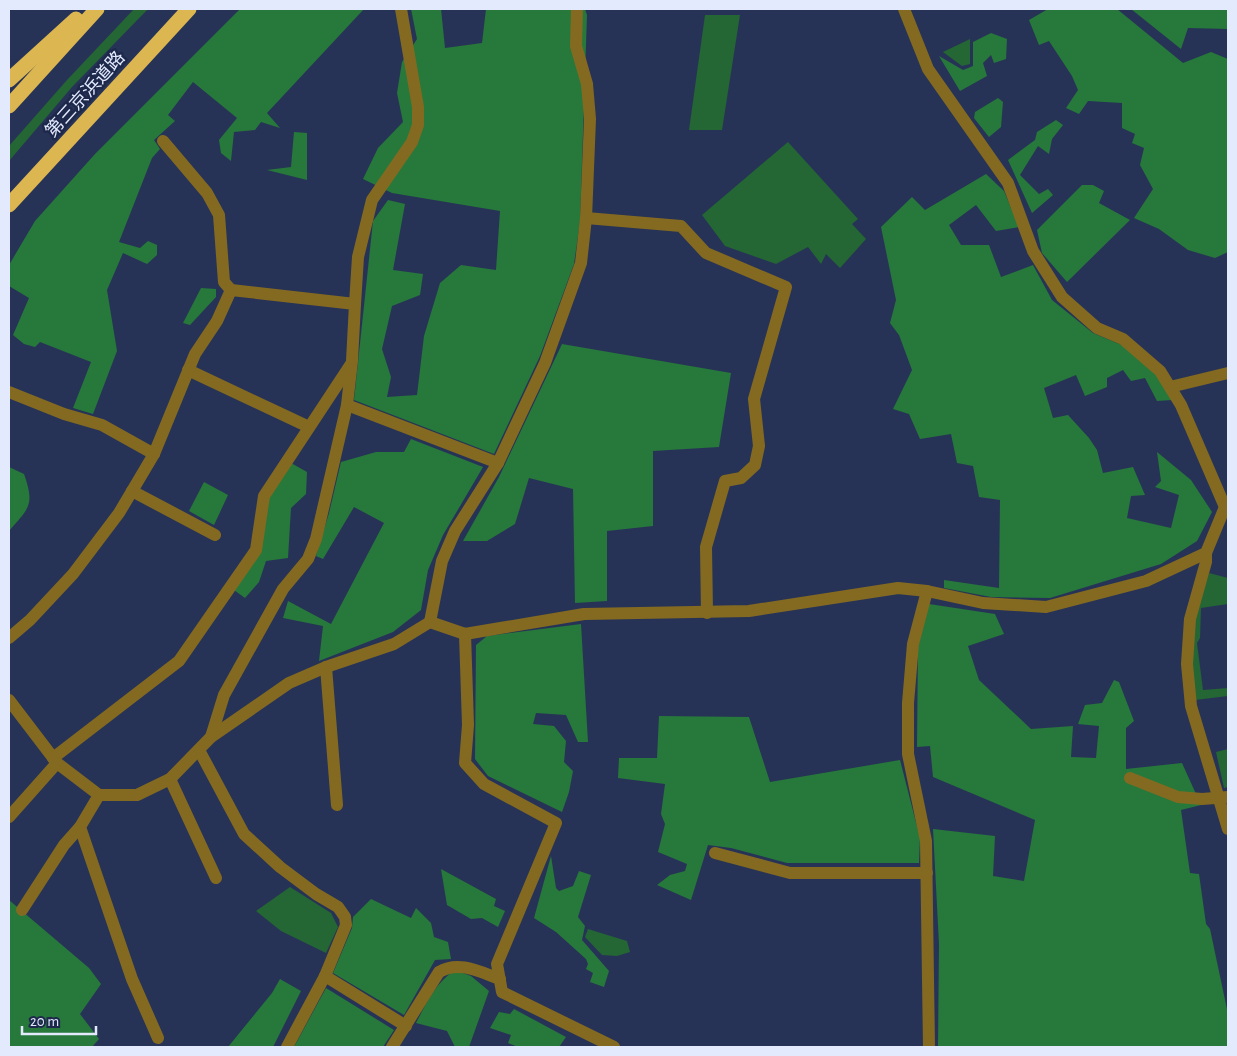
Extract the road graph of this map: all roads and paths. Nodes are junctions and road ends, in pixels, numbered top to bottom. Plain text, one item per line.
1 (88, 9) edge
2 (97, 9) edge
3 (189, 9) edge
4 (401, 9) edge
5 (577, 9) edge
6 (904, 9) edge
7 (9, 80) edge
8 (9, 106) edge
9 (163, 141) dead end
10 (9, 205) edge
11 (586, 218) junction
12 (231, 290) junction
13 (356, 304) junction
14 (352, 361) junction
15 (188, 370) junction
16 (1228, 373) edge
17 (1170, 387) junction
18 (9, 392) edge
19 (347, 404) junction
20 (309, 427) junction
21 (154, 454) junction
22 (498, 463) junction
23 (132, 491) junction
24 (1227, 507) edge
25 (216, 536) dead end
26 (1206, 553) junction
27 (928, 590) junction
28 (708, 613) junction
29 (430, 622) junction
30 (465, 634) junction
31 (9, 638) edge
32 (326, 667) junction
33 (9, 700) edge
34 (211, 737) junction
35 (199, 750) junction
36 (55, 760) junction
37 (1130, 778) dead end
38 (170, 779) junction
39 (99, 795) junction
40 (1223, 798) edge
41 (336, 805) dead end
42 (9, 817) edge
43 (80, 827) junction
44 (1228, 829) edge
45 (715, 853) dead end
46 (927, 873) junction
47 (216, 878) dead end
48 (22, 910) dead end
49 (325, 976) junction
50 (500, 979) junction
51 (406, 1026) junction
52 (158, 1038) dead end
53 (287, 1047) edge
54 (392, 1047) edge
55 (614, 1047) edge
56 (929, 1047) edge

1 - 7 highway
2 - 8 highway
3 - 10 highway, 第三京浜道路
4 - 13 street
5 - 11 street
6 - 17 street
9 - 12 street
11 - 22 street
11 - 28 street
12 - 13 street
12 - 15 street
13 - 14 street
14 - 19 street
14 - 20 street
15 - 20 street
15 - 21 street
16 - 17 street
17 - 24 street
18 - 21 street
19 - 22 street
19 - 34 street
20 - 36 street
21 - 23 street
22 - 29 street
23 - 25 street
23 - 31 street
24 - 26 street
26 - 27 street
26 - 40 street
27 - 28 street
27 - 46 street
28 - 30 street
29 - 30 street
29 - 32 street
30 - 50 street
32 - 34 street
32 - 41 street
33 - 36 street
34 - 35 street
35 - 38 street
35 - 49 street
36 - 39 street
36 - 42 street
37 - 40 street
38 - 39 street
38 - 47 street
39 - 43 street
40 - 44 street
43 - 48 street
43 - 52 street
45 - 46 street
46 - 56 street
49 - 51 street
49 - 53 street
50 - 51 street
50 - 55 street
51 - 54 street

